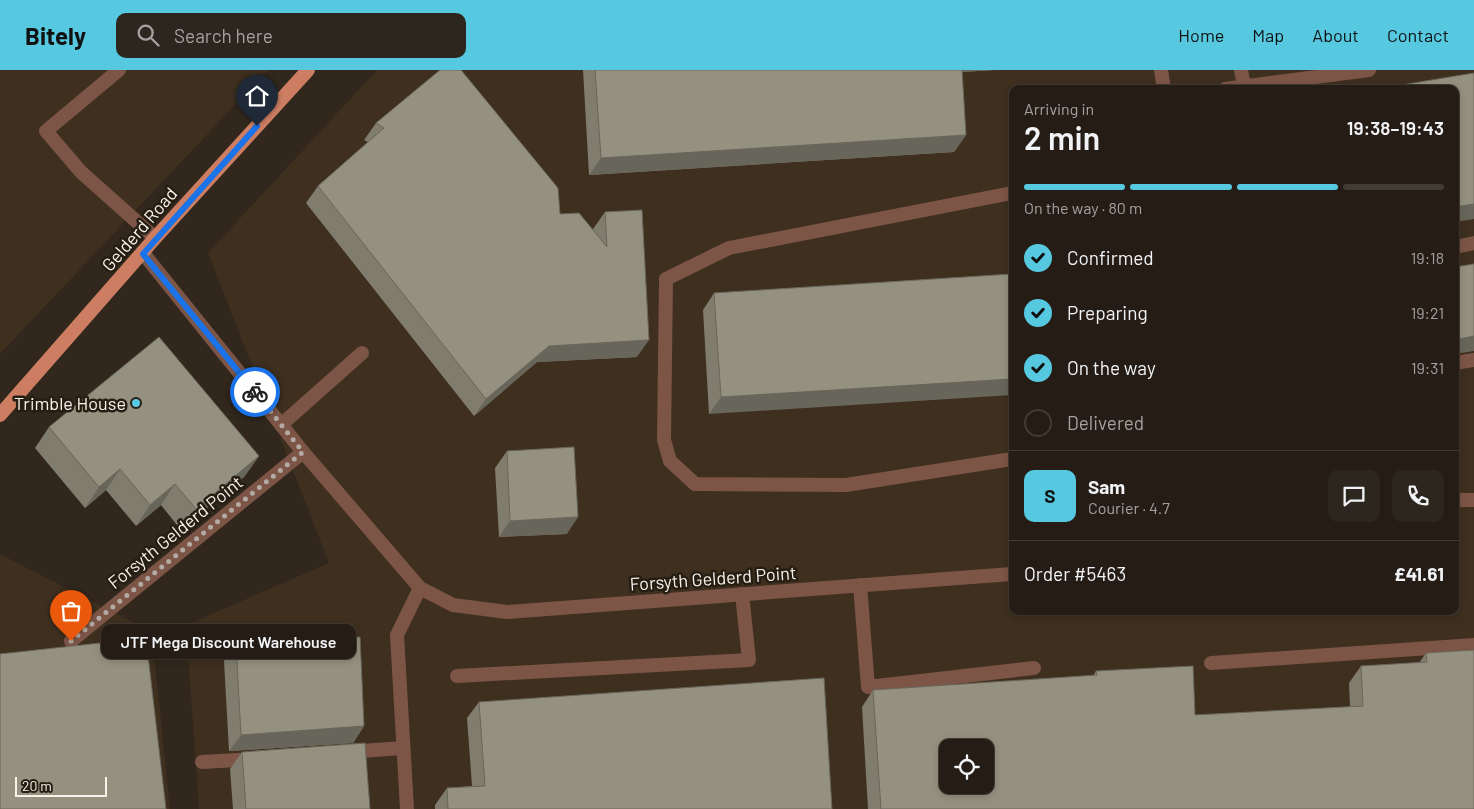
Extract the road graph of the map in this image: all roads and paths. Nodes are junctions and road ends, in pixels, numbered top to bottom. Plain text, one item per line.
1 (119, 70) edge
2 (308, 70) edge
3 (1161, 70) edge
4 (1241, 70) edge
5 (1369, 70) edge
6 (1163, 85) edge
7 (1244, 85) edge
8 (1252, 85) edge
9 (1009, 194) edge
10 (155, 238) junction
11 (1474, 243) edge
12 (1459, 246) edge
13 (143, 254) junction
14 (362, 353) dead end
15 (1474, 360) edge
16 (1459, 363) edge
17 (0, 415) edge
18 (281, 425) junction
19 (303, 452) junction
20 (1009, 459) edge
21 (1459, 500) edge
22 (1474, 500) edge
23 (1009, 574) edge
24 (860, 585) junction
25 (420, 588) junction
26 (742, 594) junction
27 (71, 641) dead end
28 (1474, 645) edge
29 (1211, 663) dead end
30 (1034, 668) dead end
31 (457, 676) dead end
32 (403, 748) junction
33 (336, 753) edge
34 (269, 758) edge
35 (202, 762) dead end
36 (407, 809) edge

1 - 10 street
2 - 10 main road, Gelderd Road
3 - 6 street
4 - 7 street
5 - 8 street
9 - 20 street
10 - 13 main road, Gelderd Road
11 - 12 street
13 - 17 main road, Gelderd Road
13 - 18 street, Forsyth Gelderd Point
14 - 18 street
15 - 16 street
18 - 19 street, Forsyth Gelderd Point
19 - 25 street, Forsyth Gelderd Point
19 - 27 street, Forsyth Gelderd Point
21 - 22 street
23 - 24 street, Forsyth Gelderd Point
24 - 26 street, Forsyth Gelderd Point
24 - 30 street
25 - 26 street, Forsyth Gelderd Point
25 - 32 street
26 - 31 street
28 - 29 street
32 - 33 street
32 - 36 street
34 - 35 street

